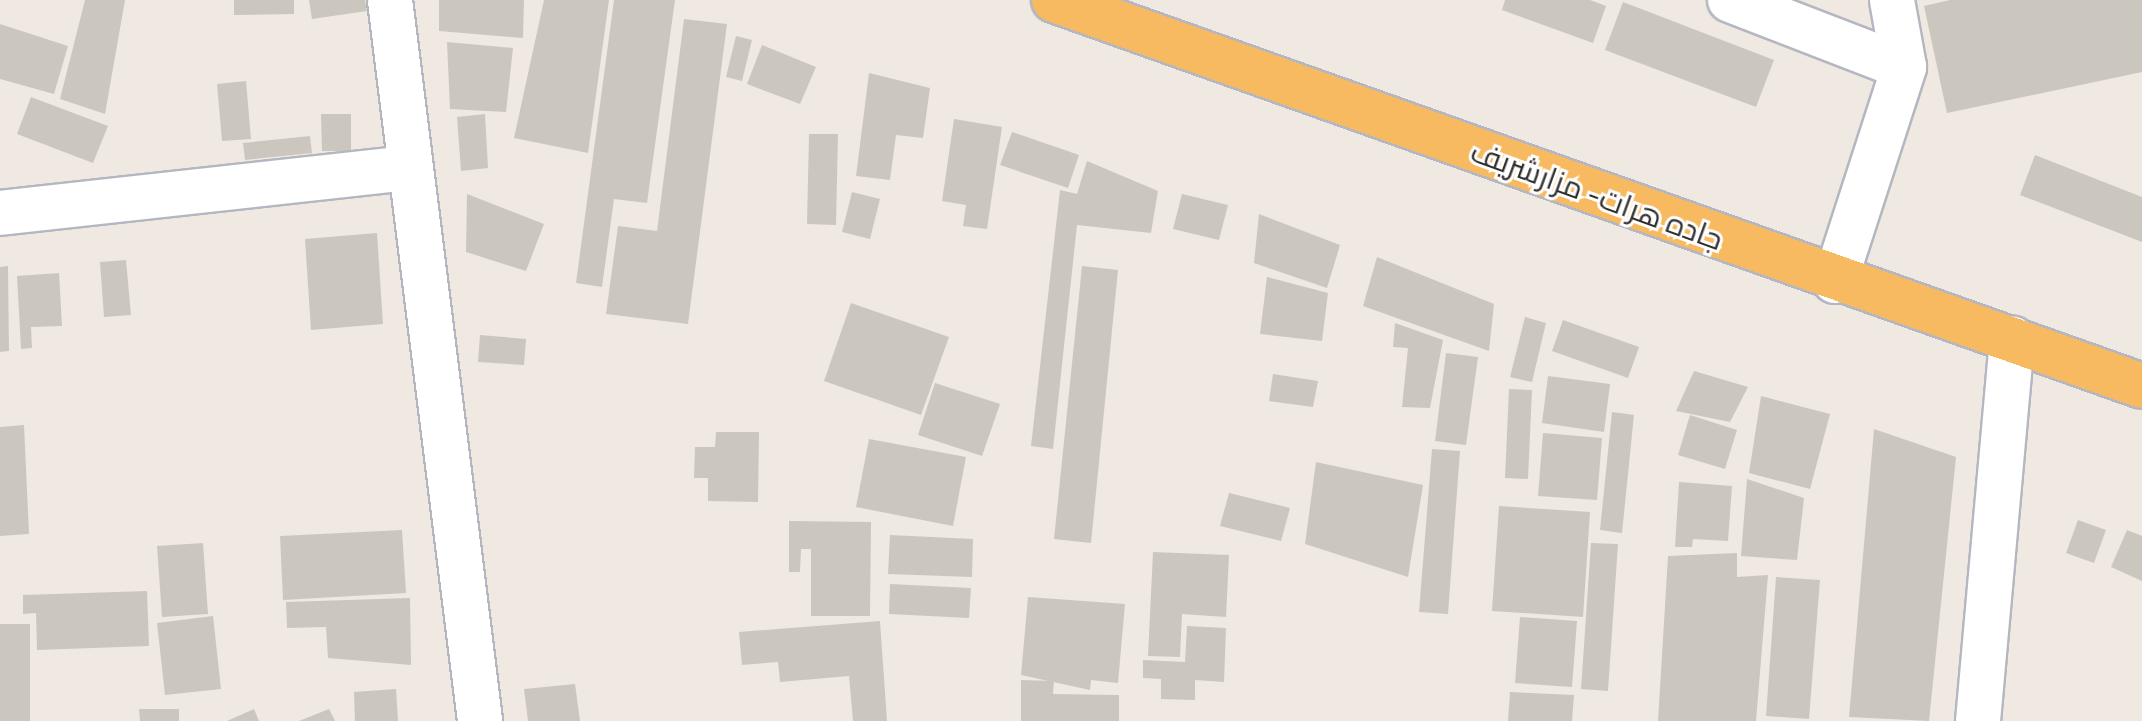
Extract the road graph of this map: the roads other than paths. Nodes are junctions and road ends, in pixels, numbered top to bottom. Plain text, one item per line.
1 (390, 0) edge
2 (1054, 0) edge
3 (1730, 0) edge
4 (1892, 0) edge
5 (1904, 67) junction
6 (406, 168) junction
7 (0, 213) edge
8 (1835, 281) junction
9 (2012, 339) junction
10 (2142, 386) edge
11 (480, 721) edge
12 (1978, 721) edge

1 - 6 street
2 - 8 highway, جاده هرات- مزارشریف
3 - 5 street
4 - 5 street
5 - 8 street
6 - 7 street
6 - 11 street
8 - 9 highway, جاده هرات- مزارشریف
9 - 10 highway, جاده هرات- مزارشریف
9 - 12 street

